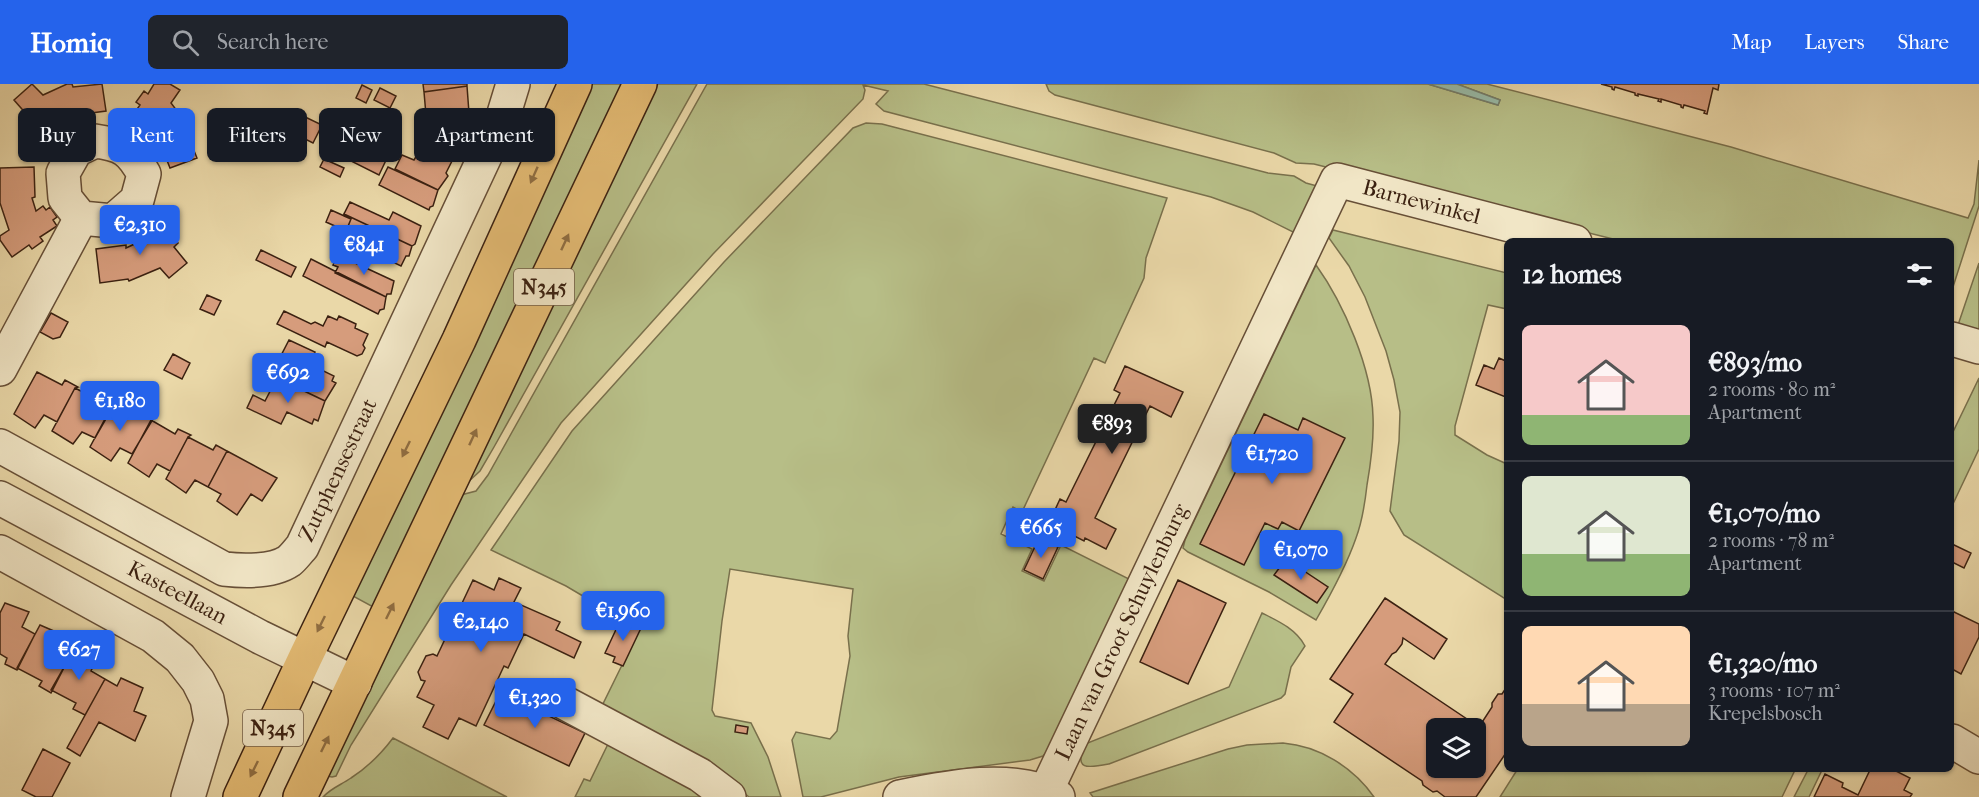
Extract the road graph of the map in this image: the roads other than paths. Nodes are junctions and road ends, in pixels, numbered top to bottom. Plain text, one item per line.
1 (513, 84) edge
2 (575, 84) edge
3 (640, 84) edge
4 (1337, 180) joint
5 (81, 218) dead end
6 (1560, 238) edge
7 (1954, 340) edge
8 (1979, 347) edge
9 (0, 369) edge
10 (0, 446) edge
11 (0, 498) edge
12 (0, 552) edge
13 (305, 658) junction
14 (355, 683) junction
15 (565, 703) dead end
16 (1954, 742) edge
17 (1979, 757) edge
18 (1052, 794) edge
19 (188, 797) edge
20 (240, 797) edge
21 (300, 797) edge
22 (729, 797) edge
23 (900, 797) edge

1 - 10 street, Zutphensestraat
2 -> 13 main road, N345
14 -> 3 main road, N345
4 - 6 street, Barnewinkel
4 - 18 street, Laan van Groot Schuylenburg
5 - 9 street
7 - 8 street
11 - 13 street, Kasteellaan
12 - 19 street
13 - 14 street, Kasteellaan
13 -> 20 main road, N345
21 -> 14 main road, N345
15 - 22 street
16 - 17 street
18 - 23 street, Laan van Groot Schuylenburg

